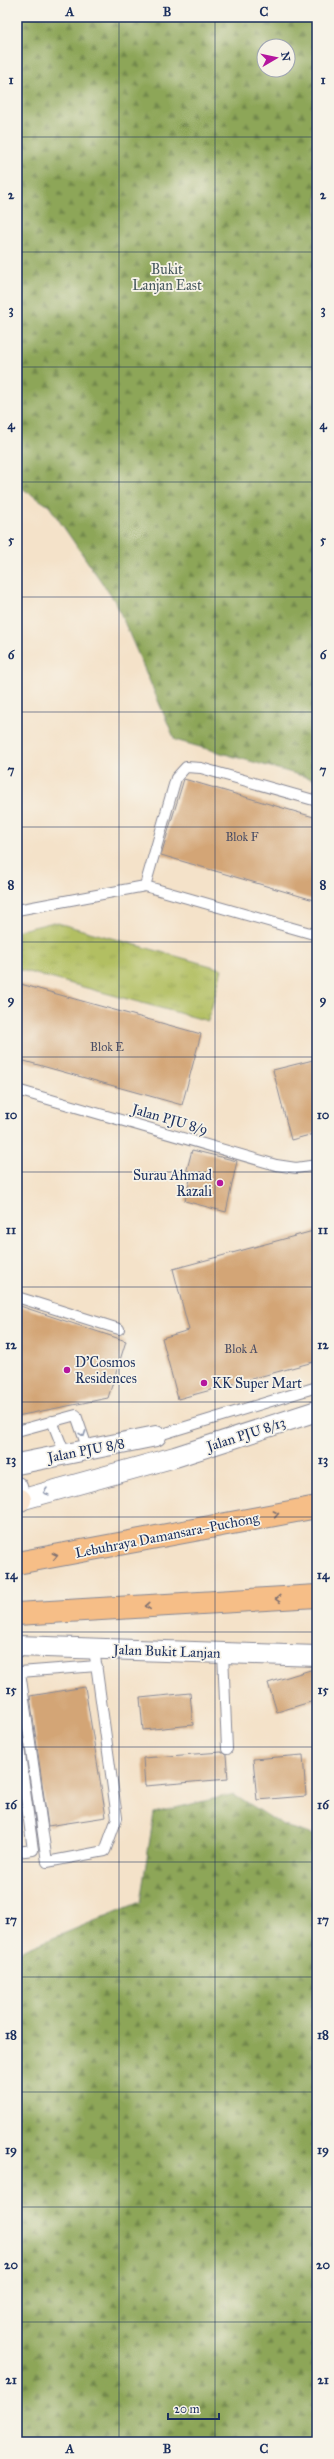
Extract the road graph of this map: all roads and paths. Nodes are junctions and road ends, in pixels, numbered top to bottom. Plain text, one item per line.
1 (317, 801) edge
2 (145, 886) junction
3 (17, 910) edge
4 (317, 934) edge
5 (17, 1090) edge
6 (317, 1165) edge
7 (17, 1297) edge
8 (119, 1329) dead end
9 (317, 1387) edge
10 (317, 1411) edge
11 (52, 1421) junction
12 (17, 1431) edge
13 (156, 1436) junction
14 (92, 1449) junction
15 (134, 1451) junction
16 (65, 1454) junction
17 (175, 1457) junction
18 (17, 1464) edge
19 (72, 1485) junction
20 (18, 1496) edge
21 (317, 1507) edge
22 (17, 1563) edge
23 (317, 1596) edge
24 (17, 1614) edge
25 (17, 1646) edge
26 (223, 1653) junction
27 (317, 1656) edge
28 (96, 1657) junction
29 (17, 1732) edge
30 (227, 1749) dead end
31 (17, 1852) edge

1 - 2 lane
2 - 3 lane
2 - 4 lane
5 - 6 lane, Jalan PJU 8/9
7 - 8 lane
9 - 13 lane
10 - 17 street, Jalan PJU 8/13
11 - 12 lane
11 -> 14 lane
11 - 16 lane
13 - 14 street, Jalan PJU 8/8
13 - 15 street
14 - 15 street
14 - 16 street, Jalan PJU 8/8
15 - 17 street
15 - 19 street
16 - 18 street, Jalan PJU 8/8
17 - 19 street, Jalan PJU 8/13
19 -> 20 street
22 -> 21 highway, Lebuhraya Damansara–Puchong
23 -> 24 highway
25 - 28 street, Jalan Bukit Lanjan
26 - 27 street, Jalan Bukit Lanjan
26 - 28 street, Jalan Bukit Lanjan
26 - 30 lane
28 - 28 lane
29 - 31 lane

